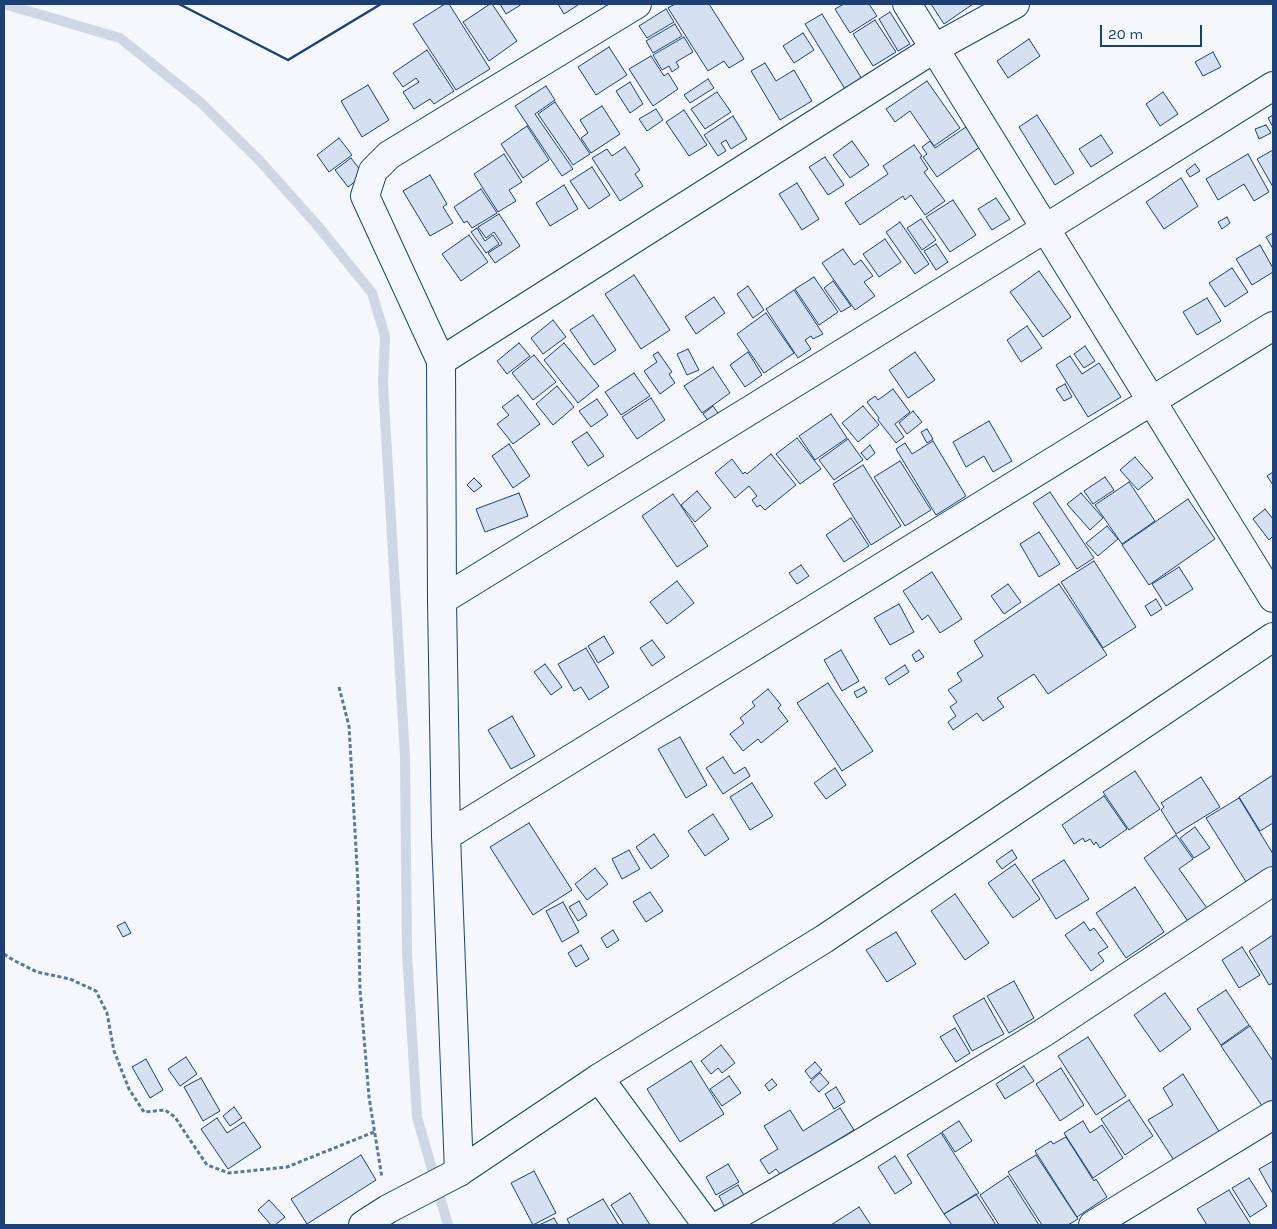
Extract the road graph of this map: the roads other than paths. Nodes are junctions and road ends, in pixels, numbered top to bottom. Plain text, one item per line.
1 (636, 4) edge
2 (907, 4) edge
3 (1015, 4) edge
4 (935, 48) junction
5 (1273, 86) edge
6 (1046, 228) junction
7 (1273, 326) edge
8 (441, 361) junction
9 (1152, 401) junction
10 (1273, 598) edge
11 (442, 600) junction
12 (1273, 637) edge
13 (446, 836) junction
14 (1273, 881) edge
15 (599, 1078) junction
16 (1273, 1115) edge
17 (458, 1172) junction
18 (390, 1217) edge
19 (363, 1225) edge
20 (708, 1225) edge
21 (720, 1225) edge
22 (1093, 1225) edge

1 - 8 street
2 - 4 street
3 - 4 street
4 - 6 street
4 - 8 street
5 - 6 street
6 - 9 street
6 - 11 street
7 - 9 street
8 - 11 street
9 - 10 street
9 - 13 street
11 - 13 street
12 - 15 street
13 - 17 street
14 - 21 street
15 - 17 street
15 - 20 street
16 - 22 street
17 - 18 street
18 - 19 street

